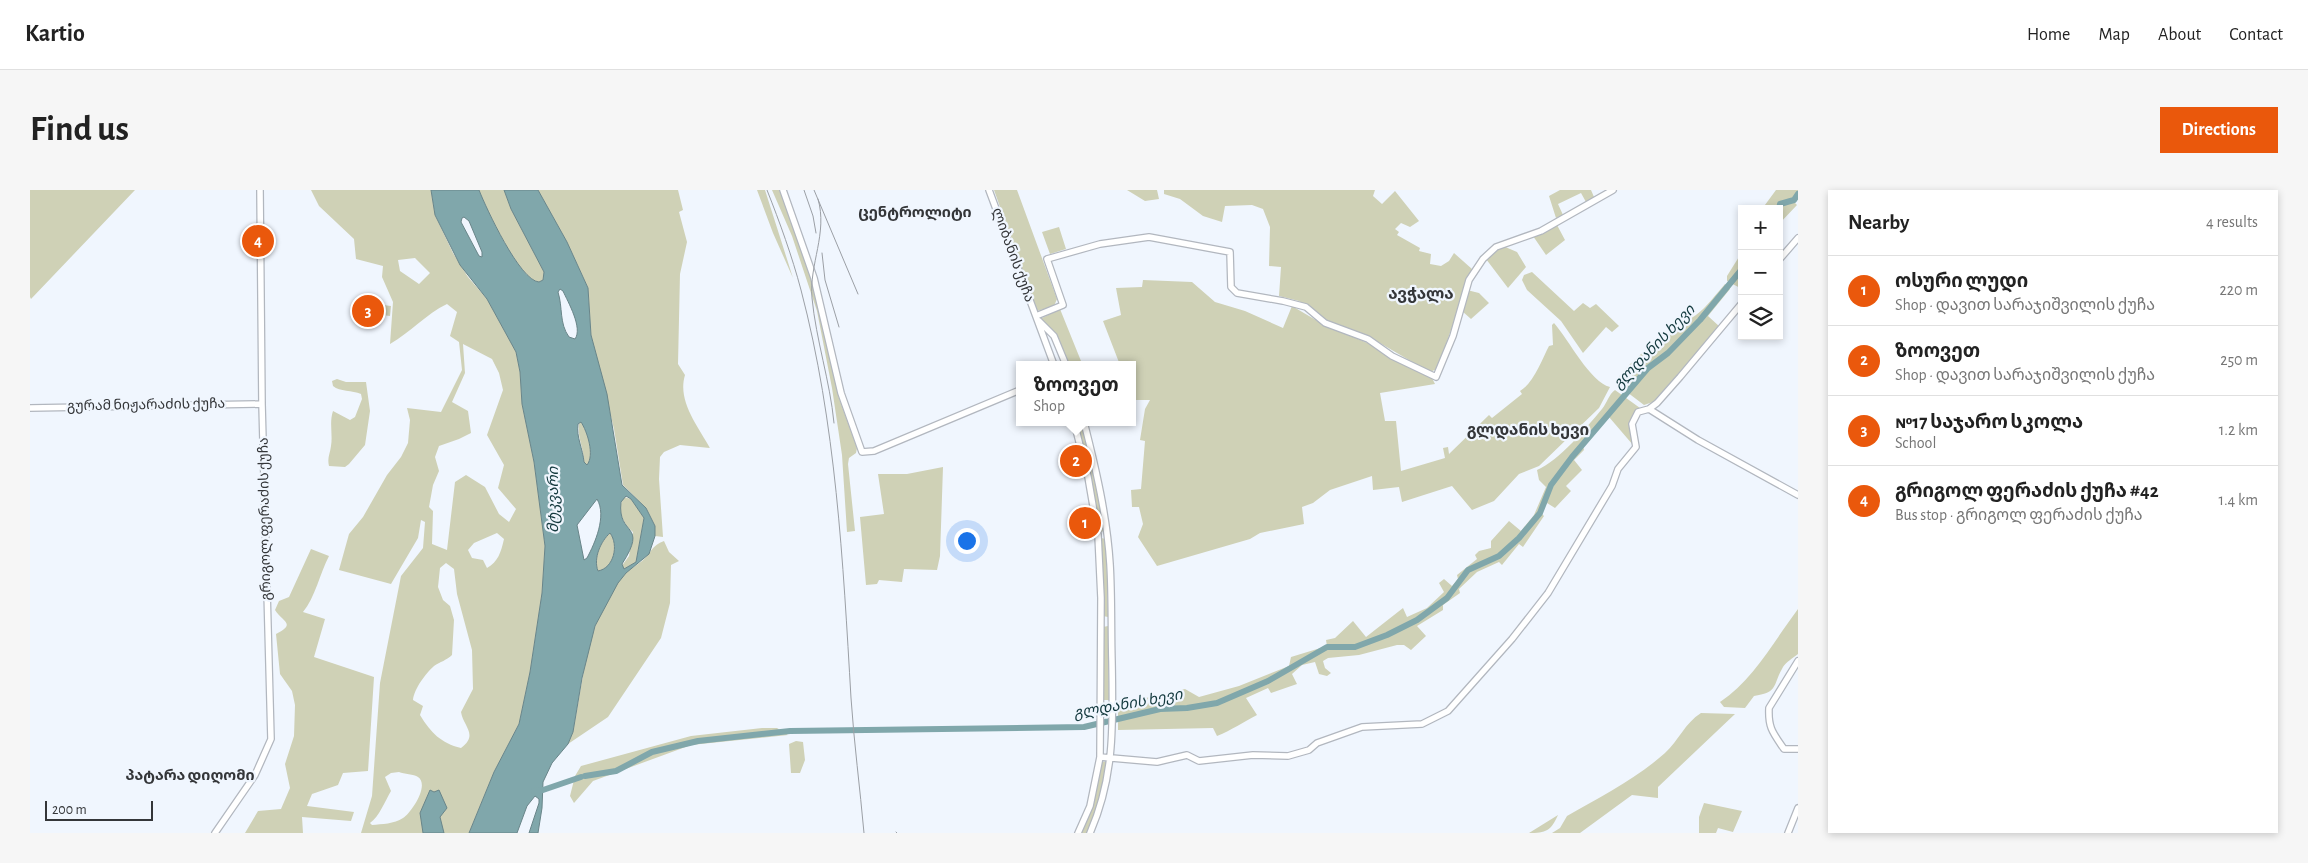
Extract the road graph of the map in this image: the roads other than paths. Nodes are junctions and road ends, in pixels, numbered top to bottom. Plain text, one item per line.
1 (260, 190) edge
2 (783, 190) edge
3 (989, 190) edge
4 (1613, 190) edge
5 (1798, 238) edge
6 (1783, 255) edge
7 (1738, 308) edge
8 (1037, 318) junction
9 (1060, 347) junction
10 (1049, 352) junction
11 (1052, 361) edge
12 (1065, 361) edge
13 (1016, 392) edge
14 (262, 404) junction
15 (30, 408) edge
16 (1649, 409) junction
17 (1075, 426) edge
18 (1085, 426) edge
19 (1798, 495) edge
20 (1798, 661) edge
21 (1798, 749) edge
22 (1100, 757) junction
23 (1112, 759) junction
24 (1798, 808) edge
25 (215, 833) edge
26 (1078, 833) edge
27 (1090, 833) edge
28 (1788, 833) edge

1 - 14 street, გრიგოლ ფერაძის ქუჩა
2 - 13 street
3 - 8 street, ლიბანის ქუჩა
4 - 8 street
5 - 6 street
7 - 16 street
8 - 9 street, ლიბანის ქუჩა
8 - 10 street, ლიბანის ქუჩა
9 - 10 street
9 - 12 street, ლიბანის ქუჩა
10 - 11 street, ლიბანის ქუჩა
14 - 15 street, გურამ ნიჟარაძის ქუჩა
14 - 25 street, გრიგოლ ფერაძის ქუჩა
16 - 19 street
16 - 23 street
17 - 22 street
18 - 23 street
20 - 21 street
22 - 23 street
22 - 26 street
23 - 27 street
24 - 28 street

